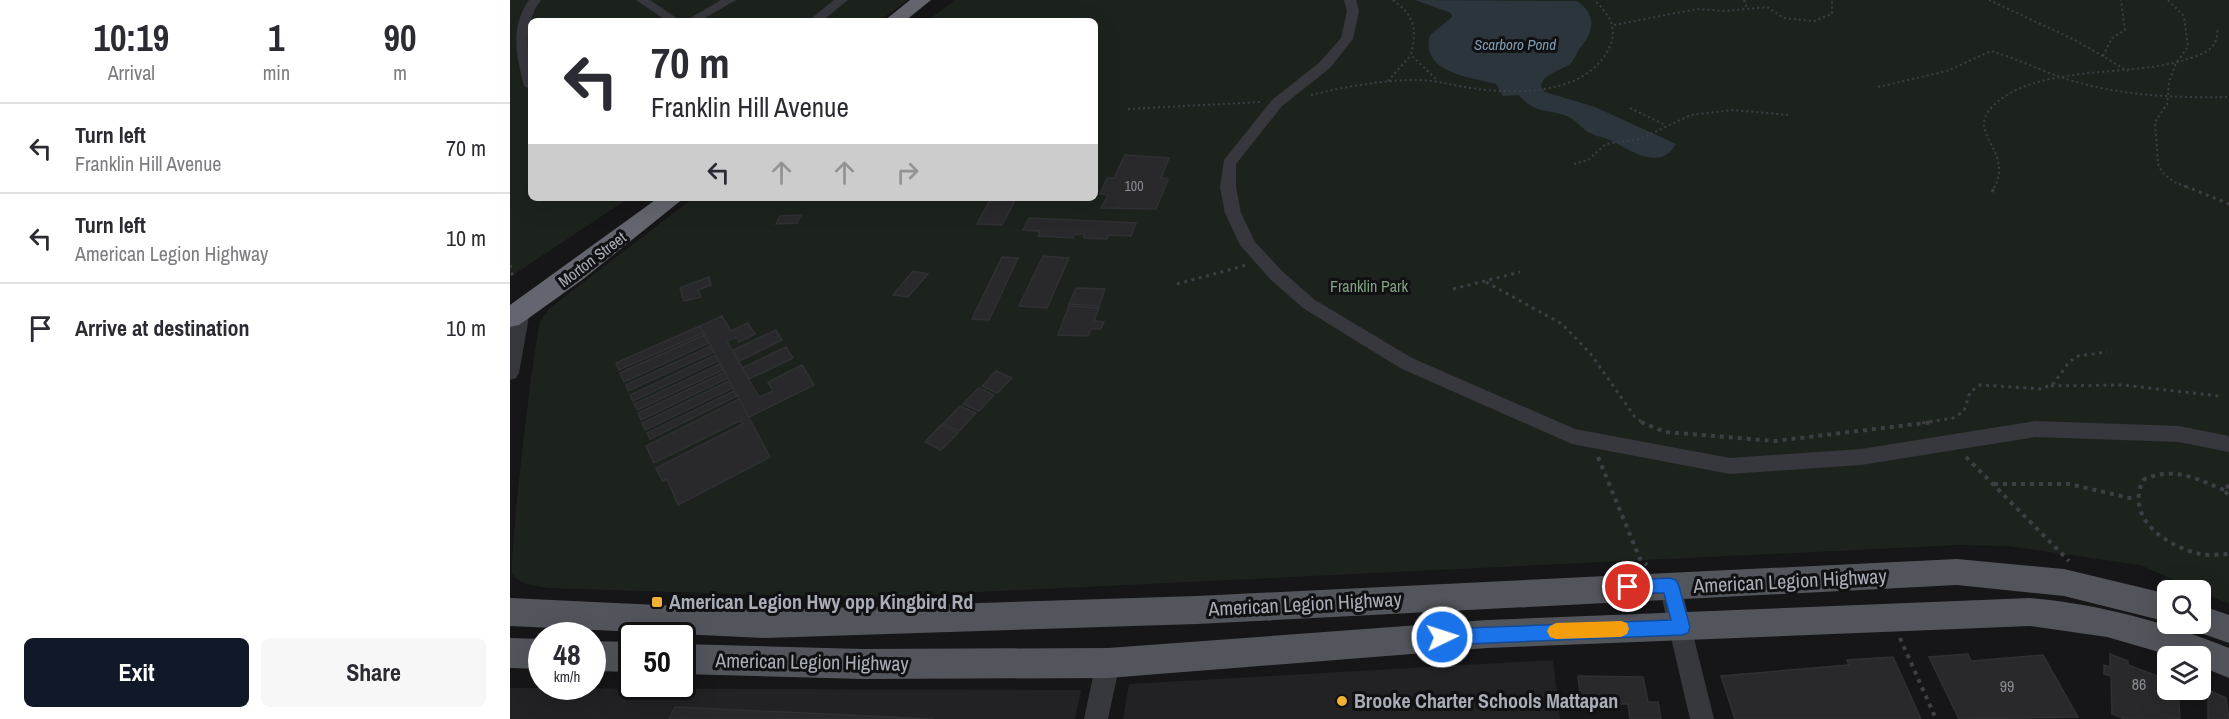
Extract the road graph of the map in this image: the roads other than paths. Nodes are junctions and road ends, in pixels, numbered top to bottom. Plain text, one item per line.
1 (536, 0) edge
2 (642, 0) edge
3 (730, 0) edge
4 (842, 0) edge
5 (922, 0) edge
6 (938, 0) edge
7 (1350, 0) edge
8 (670, 18) edge
9 (696, 18) edge
10 (818, 18) edge
11 (897, 18) edge
12 (914, 18) edge
13 (528, 61) edge
14 (648, 201) edge
15 (668, 201) edge
16 (513, 301) edge
17 (510, 373) edge
18 (2229, 444) edge
19 (1670, 586) junction
20 (2126, 595) junction
21 (2157, 605) edge
22 (510, 612) edge
23 (2211, 623) edge
24 (1682, 627) junction
25 (2132, 628) junction
26 (2229, 629) edge
27 (510, 653) edge
28 (528, 654) edge
29 (696, 659) edge
30 (1107, 663) junction
31 (2229, 663) edge
32 (1096, 719) edge
33 (1702, 719) edge

1 - 13 street
2 - 8 street
3 - 9 street
4 - 10 street
5 - 11 highway
6 - 12 highway
7 - 18 street
14 - 16 highway, Morton Street
15 - 16 highway, Morton Street
16 - 17 street
19 - 20 main road, American Legion Highway
19 - 22 main road, American Legion Highway
19 - 24 street
20 - 21 main road, American Legion Highway
20 - 25 main road
23 - 26 main road
24 - 25 main road, American Legion Highway
24 - 30 main road, American Legion Highway
24 - 33 street
25 - 31 main road, American Legion Highway
27 - 28 main road
29 - 30 main road, American Legion Highway
30 - 32 street

